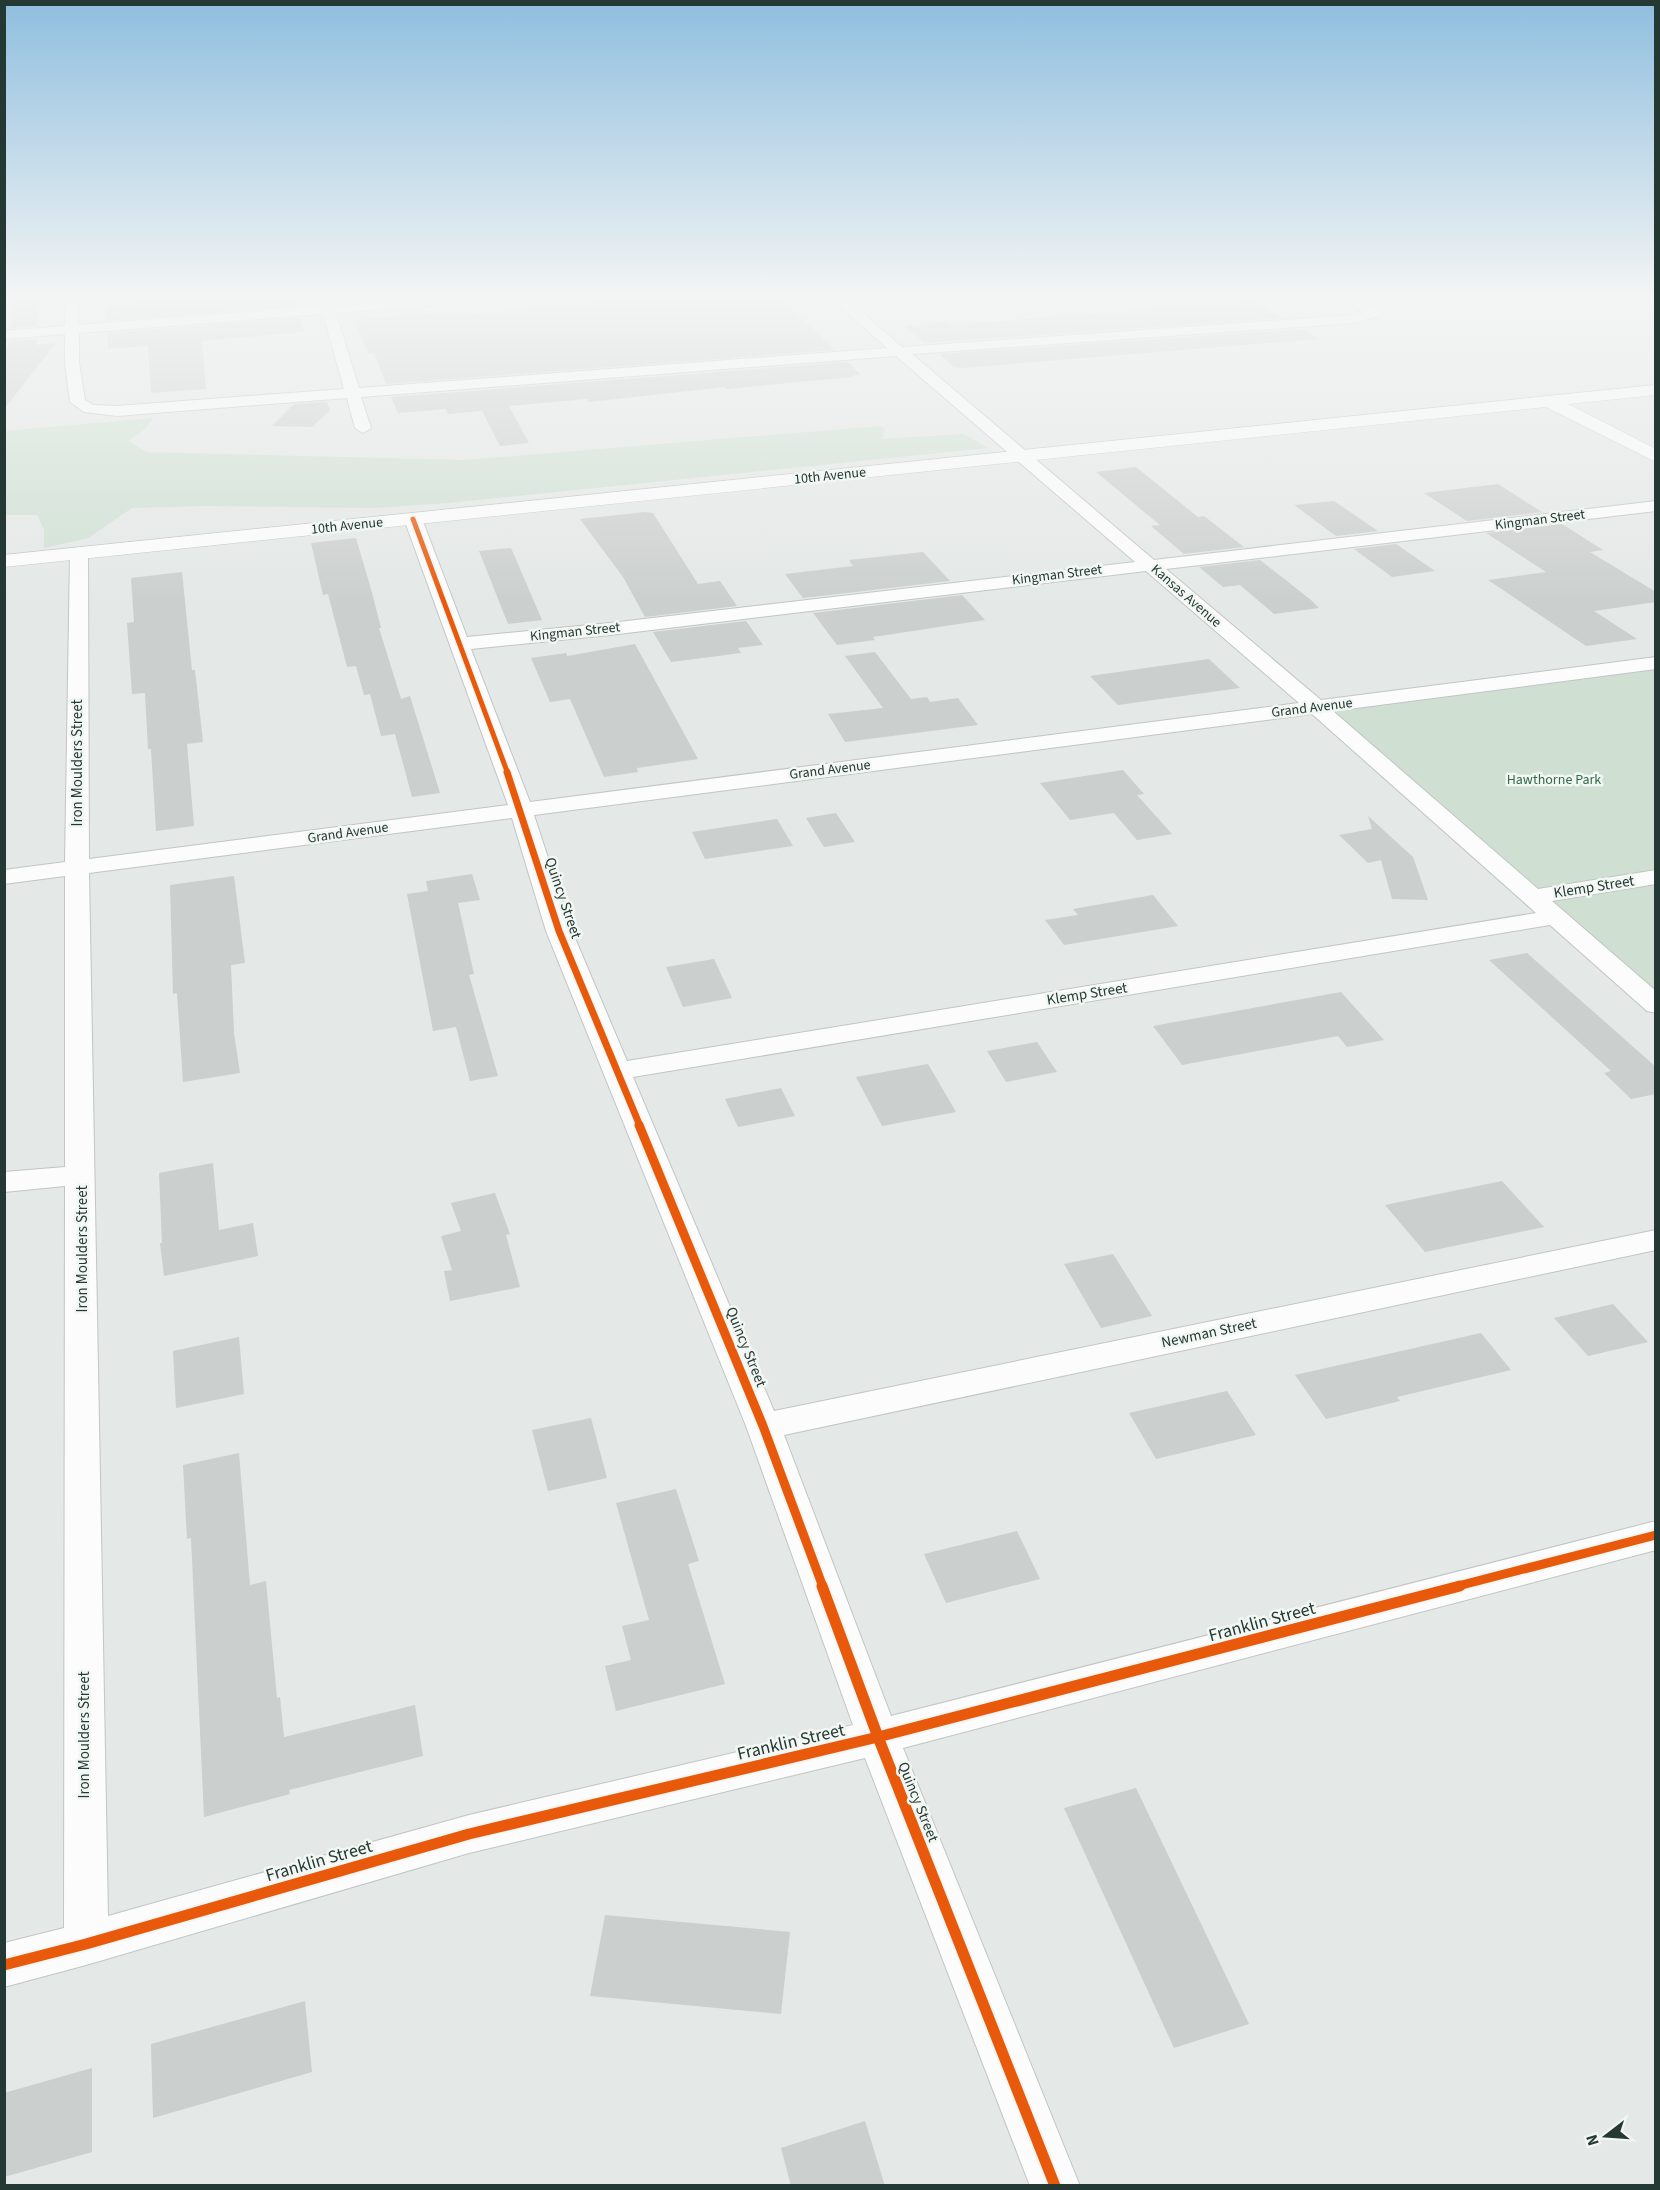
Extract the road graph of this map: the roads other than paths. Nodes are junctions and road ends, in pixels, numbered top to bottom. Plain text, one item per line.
1 (78, 400) edge
2 (272, 400) edge
3 (355, 400) edge
4 (957, 400) edge
5 (1556, 400) edge
6 (1548, 401) junction
7 (363, 428) dead end
8 (1022, 456) junction
9 (1656, 457) edge
10 (1656, 506) edge
11 (413, 519) junction
12 (79, 554) junction
13 (4, 561) edge
14 (1150, 565) junction
15 (459, 644) junction
16 (1656, 663) edge
17 (1317, 708) junction
18 (520, 809) junction
19 (77, 868) junction
20 (4, 877) edge
21 (1656, 877) edge
22 (1533, 897) junction
23 (1555, 917) junction
24 (1656, 1005) edge
25 (618, 1071) junction
26 (81, 1175) junction
27 (4, 1182) edge
28 (1656, 1240) edge
29 (763, 1426) junction
30 (1656, 1535) edge
31 (878, 1737) junction
32 (86, 1944) junction
33 (4, 1965) edge
34 (1055, 2186) edge

1 - 2 street
3 - 7 street
4 - 8 street, Kansas Avenue
5 - 6 street, 10th Avenue
6 - 8 street, 10th Avenue
6 - 9 street
8 - 11 street, 10th Avenue
8 - 14 street, Kansas Avenue
10 - 14 street, Kingman Street
11 - 12 street, 10th Avenue
11 - 15 street, Quincy Street
12 - 13 street, 10th Avenue
12 - 19 street, Iron Moulders Street
14 - 15 street, Kingman Street
14 - 17 street, Kansas Avenue
15 - 18 street, Quincy Street
16 - 17 street, Grand Avenue
17 - 18 street, Grand Avenue
17 - 22 street, Kansas Avenue
18 - 19 street, Grand Avenue
18 - 25 street, Quincy Street
19 - 20 street, Grand Avenue
19 - 26 street, Iron Moulders Street
21 - 22 street, Klemp Street
22 - 23 street, Kansas Avenue
23 - 24 street
23 - 25 street, Klemp Street
25 - 29 street, Quincy Street
26 - 27 street
26 - 32 street, Iron Moulders Street
28 - 29 street, Newman Street
29 - 31 street, Quincy Street
30 - 31 street, Franklin Street
31 - 32 street, Franklin Street
31 - 34 street, Quincy Street
32 - 33 street, Franklin Street

